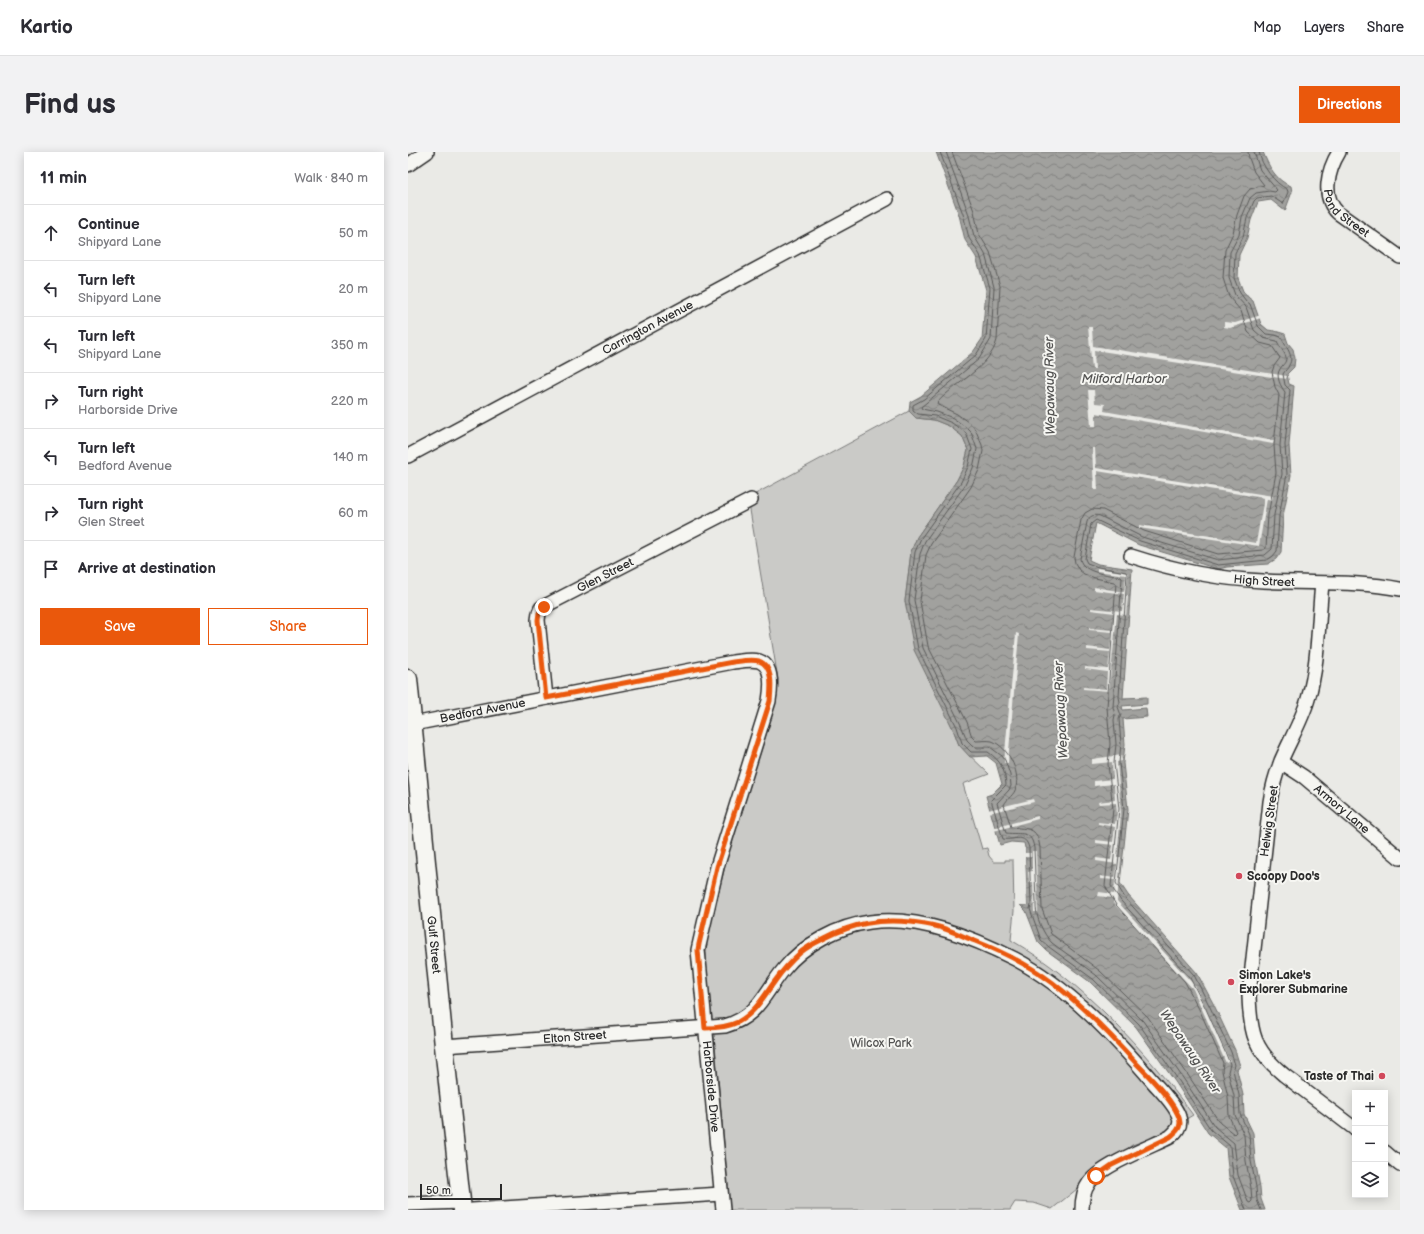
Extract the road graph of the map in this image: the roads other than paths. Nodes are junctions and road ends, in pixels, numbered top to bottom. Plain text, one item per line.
1 (427, 152) edge
2 (1339, 152) edge
3 (408, 165) edge
4 (887, 199) dead end
5 (1400, 257) edge
6 (408, 456) edge
7 (751, 500) dead end
8 (1131, 556) dead end
9 (1322, 584) junction
10 (1400, 589) edge
11 (764, 664) joint
12 (408, 679) edge
13 (546, 698) junction
14 (413, 724) junction
15 (412, 757) edge
16 (1281, 762) junction
17 (1400, 858) edge
18 (705, 1028) junction
19 (444, 1046) junction
20 (1352, 1127) edge
21 (1388, 1155) edge
22 (1400, 1165) edge
23 (721, 1194) junction
24 (408, 1204) edge
25 (465, 1207) edge
26 (723, 1210) edge
27 (1082, 1210) edge

1 - 3 street
2 - 5 street, Pond Street
4 - 6 street, Carrington Avenue
7 - 13 street, Glen Street
8 - 9 street, High Street
9 - 10 street, High Street
9 - 16 street, Helwig Street
11 - 13 street, Bedford Avenue
11 - 18 street, Harborside Drive
12 - 14 main road, Gulf Street
13 - 14 street, Bedford Avenue
14 - 15 main road, Gulf Street
15 - 19 main road, Gulf Street
16 - 17 street, Armory Lane
16 - 20 street, Helwig Street
18 - 19 street, Elton Street
18 - 23 street, Harborside Drive
18 - 27 street, Elton Street
19 - 25 main road, Gulf Street
21 - 22 street
23 - 25 street
23 - 26 street, Harborside Drive
24 - 25 street

